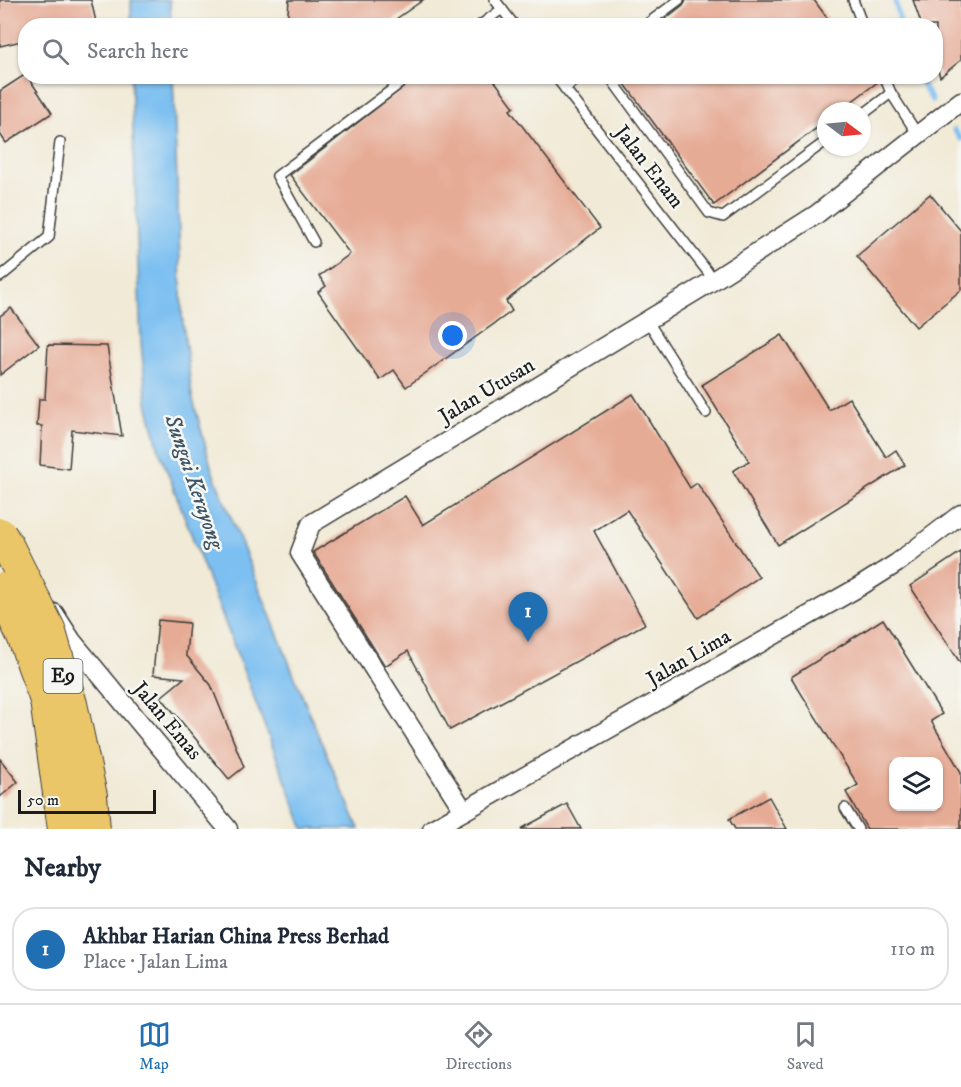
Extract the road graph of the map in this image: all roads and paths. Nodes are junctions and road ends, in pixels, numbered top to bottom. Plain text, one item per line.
1 (495, 0) edge
2 (679, 0) edge
3 (854, 0) edge
4 (502, 9) junction
5 (490, 18) edge
6 (509, 18) edge
7 (655, 18) edge
8 (860, 18) edge
9 (399, 84) edge
10 (561, 84) edge
11 (570, 84) edge
12 (615, 84) edge
13 (887, 84) edge
14 (565, 89) junction
15 (891, 93) junction
16 (961, 101) edge
17 (871, 108) edge
18 (918, 135) junction
19 (60, 142) dead end
20 (817, 148) edge
21 (314, 242) dead end
22 (0, 277) edge
23 (714, 280) junction
24 (647, 320) junction
25 (706, 413) dead end
26 (961, 514) edge
27 (0, 528) edge
28 (0, 534) edge
29 (0, 578) edge
30 (4, 597) edge
31 (72, 641) junction
32 (845, 808) dead end
33 (464, 811) junction
34 (64, 829) edge
35 (93, 829) edge
36 (228, 829) edge
37 (432, 829) edge
38 (858, 829) edge

1 - 4 lane
2 - 7 lane
3 - 8 lane
4 - 5 lane
4 - 6 lane
9 - 21 lane
10 - 14 lane, Jalan Enam
11 - 14 lane
12 - 20 lane
13 - 15 lane
14 - 23 lane, Jalan Enam
15 - 17 lane
15 - 18 lane
16 - 18 street, Jalan Utusan
18 - 23 street, Jalan Utusan
19 - 22 lane
23 - 24 street, Jalan Utusan
24 - 25 lane
24 - 33 street, Jalan Utusan
26 - 33 street, Jalan Lima
27 - 31 street, Jalan Emas
28 - 35 highway, E9, bridge
29 - 30 street, Jalan Emas
30 - 31 street, Jalan Emas
30 - 34 highway, E9, bridge
31 - 36 street, Jalan Emas
32 - 38 lane
33 - 37 street, Jalan Lima

